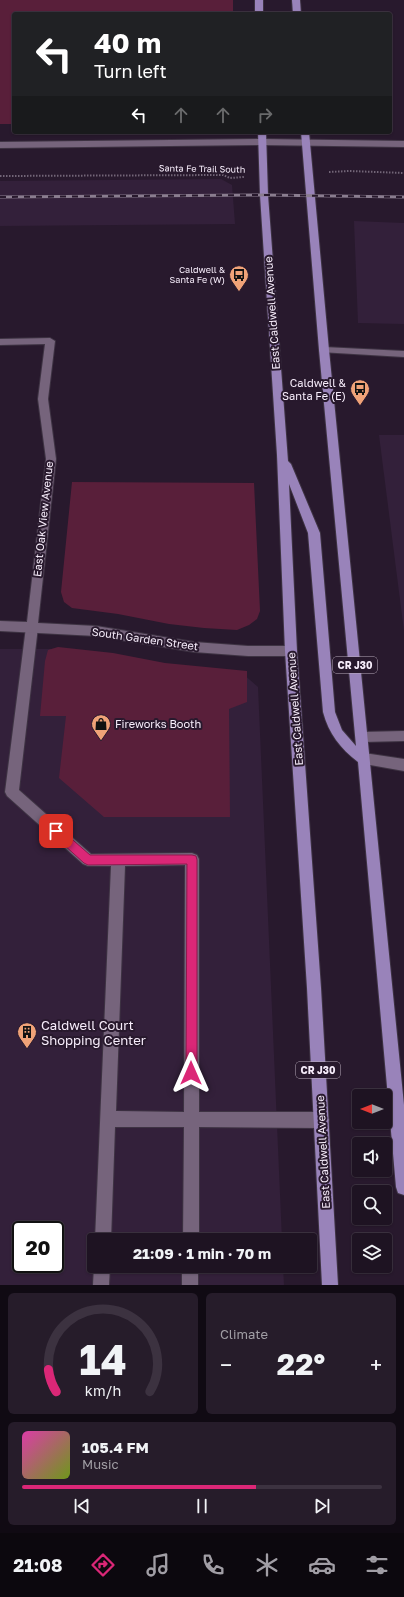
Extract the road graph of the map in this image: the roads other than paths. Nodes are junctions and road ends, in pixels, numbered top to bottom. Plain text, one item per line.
1 (259, 0) edge
2 (296, 0) edge
3 (260, 12) edge
4 (297, 12) edge
5 (262, 137) edge
6 (306, 137) edge
7 (404, 144) edge
8 (0, 145) edge
9 (0, 342) edge
10 (324, 350) junction
11 (404, 354) edge
12 (282, 455) junction
13 (0, 626) edge
14 (32, 627) junction
15 (291, 651) junction
16 (404, 736) edge
17 (362, 737) junction
18 (364, 759) junction
19 (404, 765) edge
20 (118, 860) junction
21 (107, 1119) junction
22 (191, 1119) junction
23 (321, 1120) junction
24 (404, 1187) edge
25 (102, 1233) edge
26 (190, 1233) edge
27 (102, 1273) edge
28 (190, 1273) edge
29 (101, 1285) edge
30 (190, 1285) edge
31 (330, 1285) edge

1 - 3 main road
2 - 4 main road
5 - 6 street
5 - 8 street
5 - 12 main road, East Caldwell Avenue / CR J30
6 - 7 street
6 - 10 main road, CR J30
9 - 14 street, East Oak View Avenue
10 - 11 street
10 - 17 main road, CR J30
12 - 15 main road, East Caldwell Avenue / CR J30
12 - 18 main road
13 - 14 street, South Garden Street
14 - 15 street, South Garden Street
14 - 20 street, East Oak View Avenue
15 - 23 main road, East Caldwell Avenue / CR J30
16 - 17 street
17 - 18 main road, CR J30
18 - 19 street
18 - 24 main road, CR J30
20 - 21 street
20 - 22 street
21 - 22 street
21 - 25 street
22 - 23 street
22 - 26 street
23 - 31 main road, East Caldwell Avenue / CR J30
27 - 29 street
28 - 30 street

